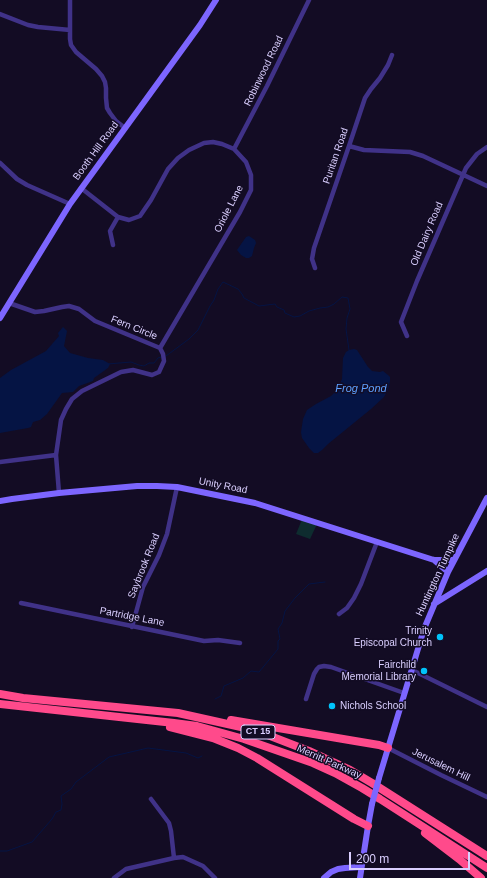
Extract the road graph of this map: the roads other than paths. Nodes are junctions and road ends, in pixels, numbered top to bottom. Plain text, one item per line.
1 (70, 0) edge
2 (216, 0) edge
3 (309, 0) edge
4 (0, 14) edge
5 (70, 30) junction
6 (392, 55) dead end
7 (125, 128) junction
8 (349, 146) junction
9 (487, 147) edge
10 (234, 149) junction
11 (0, 163) edge
12 (463, 174) junction
13 (487, 186) edge
14 (81, 188) junction
15 (70, 204) junction
16 (118, 217) junction
17 (113, 245) dead end
18 (315, 268) dead end
19 (9, 303) junction
20 (0, 318) edge
21 (407, 336) dead end
22 (160, 348) junction
23 (56, 455) junction
24 (0, 462) edge
25 (177, 487) junction
26 (59, 493) junction
27 (487, 498) edge
28 (0, 501) edge
29 (377, 542) junction
30 (434, 560) junction
31 (454, 560) junction
32 (487, 571) edge
33 (448, 572) junction
34 (21, 603) dead end
35 (434, 604) junction
36 (339, 614) dead end
37 (132, 627) junction
38 (240, 643) dead end
39 (412, 670) junction
40 (404, 693) junction
41 (0, 694) edge
42 (306, 699) dead end
43 (0, 704) edge
44 (487, 707) edge
45 (178, 713) junction
46 (136, 719) junction
47 (388, 748) junction
48 (487, 797) edge
49 (151, 799) dead end
50 (395, 809) junction
51 (417, 812) junction
52 (368, 826) junction
53 (487, 851) edge
54 (487, 856) edge
55 (174, 858) junction
56 (361, 867) junction
57 (487, 868) edge
58 (114, 878) edge
59 (215, 878) edge
60 (324, 878) edge
61 (360, 878) edge
62 (481, 878) edge

1 - 5 street
2 - 7 main road, Booth Hill Road
3 - 10 street, Robinwood Road
4 - 5 street
5 - 7 street
6 - 8 street, Puritan Road
7 - 14 main road, Booth Hill Road
8 - 12 street
8 - 18 street, Puritan Road
9 - 12 street, Old Dairy Road
10 - 16 street
10 - 22 street, Oriole Lane
11 - 15 street
12 - 13 street
12 - 21 street, Old Dairy Road
14 - 15 main road, Booth Hill Road
14 - 16 street
15 - 19 main road, Booth Hill Road
16 - 17 street
19 - 20 main road, Booth Hill Road
19 - 22 street, Fern Circle
22 - 23 street, Fern Circle
23 - 24 street
23 - 26 street, Fern Circle
25 - 26 main road, Unity Road
25 - 29 main road, Unity Road
25 - 37 street, Saybrook Road
26 - 28 main road, Unity Road
27 - 31 main road, Huntington Turnpike
29 - 30 main road, Unity Road
29 - 36 street
30 - 31 main road, Unity Road
30 - 33 main road, Unity Road
31 - 33 main road, Huntington Turnpike
32 - 35 main road
33 - 35 main road, Huntington Turnpike
34 - 37 street, Partridge Lane
35 - 39 main road, Huntington Turnpike
37 - 38 street, Partridge Lane
39 - 40 main road, Huntington Turnpike
39 - 44 street
40 - 42 street
40 - 47 main road, Huntington Turnpike
41 - 45 highway, Merritt Parkway / CT 15
43 - 46 highway, Merritt Parkway / CT 15
45 - 47 highway
45 - 51 highway, Merritt Parkway / CT 15
46 - 50 highway, Merritt Parkway / CT 15
46 - 52 highway
47 - 48 street, Jerusalem Hill
47 - 52 main road, Huntington Turnpike, bridge
49 - 55 street
50 - 57 highway, Merritt Parkway / CT 15
50 - 62 highway
51 - 53 highway
51 - 54 highway, Merritt Parkway / CT 15
52 - 56 main road, Huntington Turnpike
55 - 58 street
55 - 59 street
56 - 60 main road
56 - 61 main road, Huntington Turnpike

